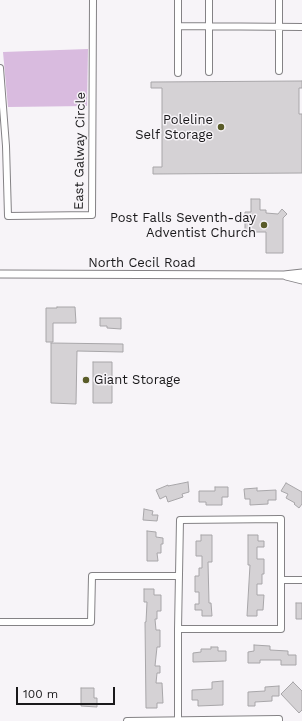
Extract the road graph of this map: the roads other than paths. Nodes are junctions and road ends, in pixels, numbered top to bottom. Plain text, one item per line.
1 (93, 0) edge
2 (178, 0) edge
3 (209, 0) edge
4 (279, 0) edge
5 (178, 26) junction
6 (209, 26) junction
7 (279, 27) junction
8 (302, 27) edge
9 (0, 71) edge
10 (279, 71) dead end
11 (209, 72) dead end
12 (178, 73) dead end
13 (302, 273) edge
14 (0, 274) edge
15 (284, 275) junction
16 (302, 280) edge
17 (178, 576) junction
18 (281, 580) junction
19 (302, 580) edge
20 (0, 622) edge
21 (178, 628) junction
22 (127, 721) edge
23 (178, 721) edge
24 (278, 721) edge

1 - 9 street, East Galway Circle
2 - 5 street
3 - 6 street
4 - 7 street
5 - 6 street
5 - 12 street
6 - 7 street
6 - 11 street
7 - 8 street
7 - 10 street
13 - 15 street, North Cecil Road
14 - 15 street, North Cecil Road
15 - 16 street, North Cecil Road
17 - 18 street
17 - 20 street
17 - 21 street
18 - 19 street
18 - 21 street
21 - 23 street
22 - 23 street
23 - 24 street

